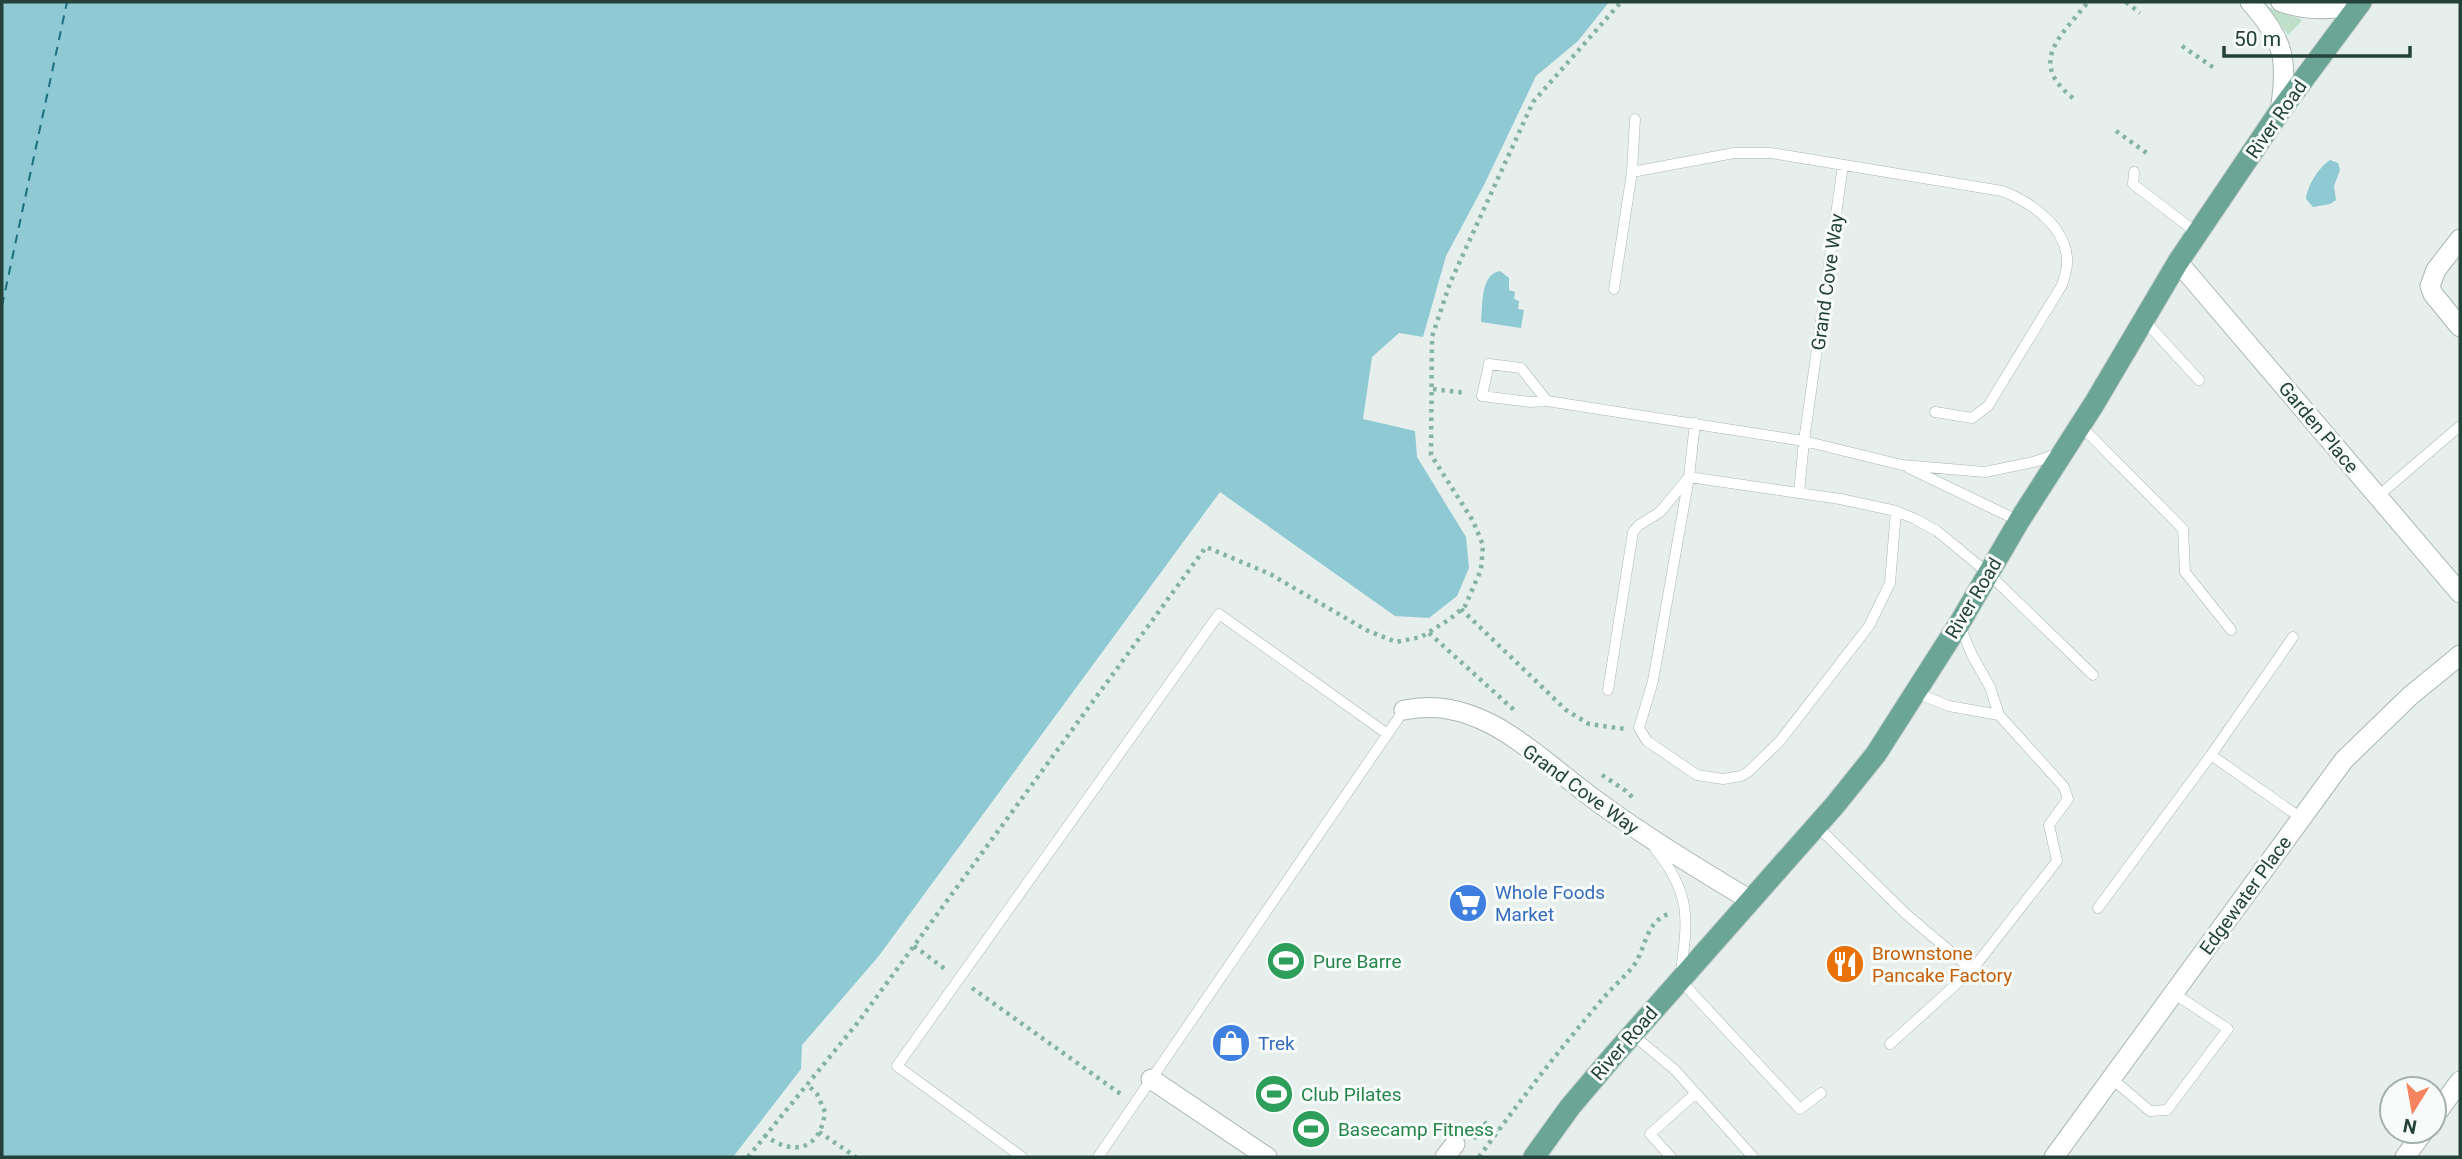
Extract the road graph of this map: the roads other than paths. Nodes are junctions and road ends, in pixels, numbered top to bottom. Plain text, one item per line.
1 (2250, 2) edge
2 (2281, 2) edge
3 (2359, 4) edge
4 (2280, 111) junction
5 (1635, 119) dead end
6 (1843, 165) junction
7 (1632, 172) junction
8 (2134, 172) dead end
9 (2197, 233) junction
10 (2460, 239) edge
11 (2178, 261) junction
12 (1614, 289) dead end
13 (2144, 320) junction
14 (2460, 327) edge
15 (2199, 380) dead end
16 (1547, 401) junction
17 (1935, 412) dead end
18 (1695, 423) junction
19 (2080, 425) junction
20 (2460, 426) edge
21 (1804, 441) junction
22 (2063, 452) junction
23 (1902, 465) junction
24 (1689, 477) junction
25 (1799, 493) junction
26 (2378, 496) junction
27 (1896, 511) junction
28 (2019, 521) junction
29 (1988, 573) junction
30 (2460, 593) edge
31 (1959, 624) junction
32 (2231, 629) dead end
33 (2293, 637) dead end
34 (2460, 655) edge
35 (2092, 675) dead end
36 (1608, 690) dead end
37 (1914, 692) junction
38 (1404, 710) joint
39 (1999, 715) junction
40 (1386, 733) junction
41 (2211, 755) junction
42 (2301, 818) junction
43 (1816, 826) junction
44 (1644, 835) junction
45 (1750, 900) junction
46 (2098, 908) dead end
47 (1972, 970) junction
48 (1680, 980) junction
49 (2173, 993) junction
50 (1632, 1034) junction
51 (1890, 1044) dead end
52 (2111, 1078) junction
53 (1151, 1079) junction
54 (2460, 1081) edge
55 (1696, 1093) junction
56 (1821, 1093) dead end
57 (2448, 1098) edge
58 (1022, 1157) edge
59 (1098, 1157) edge
60 (1267, 1157) edge
61 (1534, 1157) edge
62 (1671, 1157) edge
63 (1753, 1157) edge
64 (2054, 1157) edge

1 - 4 street
2 - 3 street
3 - 4 main road, River Road
4 - 9 main road, River Road
5 - 7 lane
6 - 7 lane
6 - 17 lane
6 - 21 lane, Grand Cove Way
7 - 12 lane
8 - 9 lane
9 - 11 main road, River Road
10 - 14 street
11 - 13 main road, River Road
11 - 26 street, Garden Place
13 - 15 lane
13 - 19 main road, River Road
16 - 16 lane
16 - 18 lane
18 - 21 lane
18 - 24 lane
19 - 22 main road, River Road
19 - 32 lane
20 - 26 lane
21 - 23 lane
21 - 25 lane, Grand Cove Way
22 - 23 lane
22 - 28 main road, River Road
23 - 28 lane
24 - 25 lane
24 - 27 lane
24 - 36 lane
25 - 27 lane
26 - 30 street, Garden Place
27 - 29 lane
28 - 29 main road, River Road
29 - 31 main road, River Road
29 - 35 lane
31 - 37 main road, River Road
31 - 39 lane
33 - 41 lane
34 - 42 street, Edgewater Place
37 - 39 lane
37 - 43 main road, River Road
38 - 40 lane
38 - 44 street, Grand Cove Way
39 - 47 lane
40 - 53 lane
40 - 58 lane
41 - 42 lane
41 - 46 lane
42 - 49 street, Edgewater Place
43 - 45 main road, River Road
43 - 47 lane
44 - 45 street, Grand Cove Way
44 - 48 lane
45 - 48 main road, River Road
47 - 51 lane
48 - 50 main road, River Road
48 - 56 lane
49 - 52 street, Edgewater Place
49 - 52 lane
50 - 55 lane
50 - 61 main road, River Road
52 - 64 street, Edgewater Place
53 - 59 lane
53 - 60 street
54 - 57 street
55 - 62 lane
55 - 63 lane

